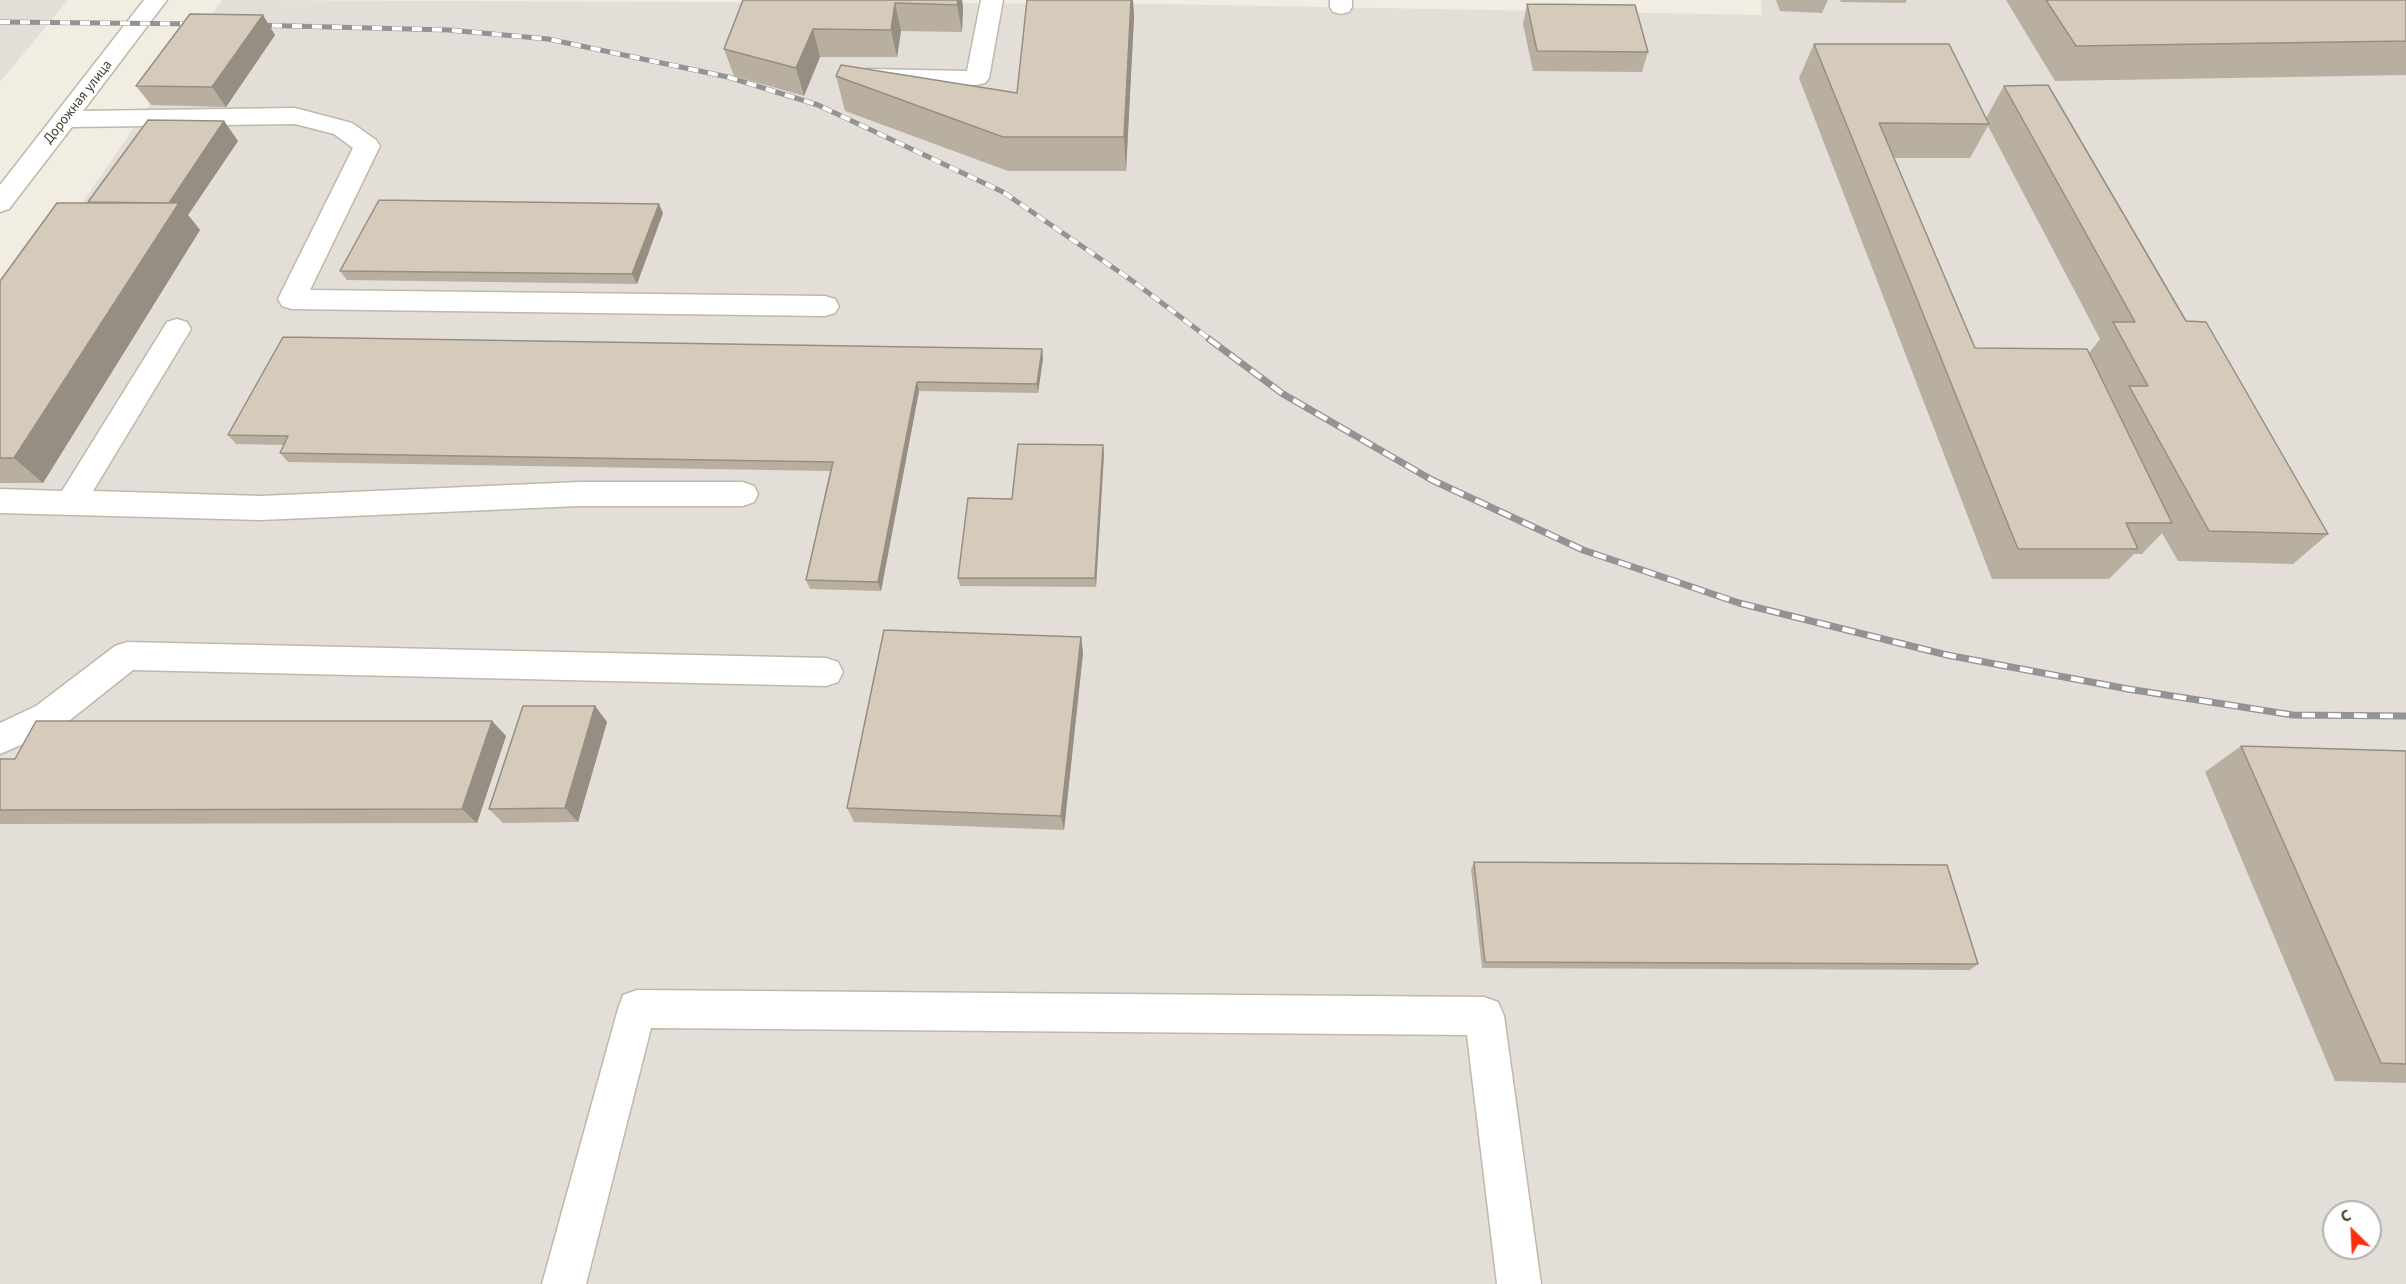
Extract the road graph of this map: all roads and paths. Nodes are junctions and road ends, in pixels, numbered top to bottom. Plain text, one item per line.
1 (156, 0) edge
2 (992, 0) edge
3 (841, 75) edge
4 (65, 119) junction
5 (0, 203) edge
6 (825, 306) dead end
7 (177, 329) dead end
8 (743, 494) dead end
9 (0, 501) edge
10 (70, 503) junction
11 (826, 672) dead end
12 (0, 739) edge
13 (564, 1284) edge
14 (1519, 1284) edge

1 - 4 street, Дорожная улица
2 - 3 street
4 - 5 street, Дорожная улица
4 - 6 street
7 - 10 street
8 - 10 street
9 - 10 street
11 - 12 street
13 - 14 street

